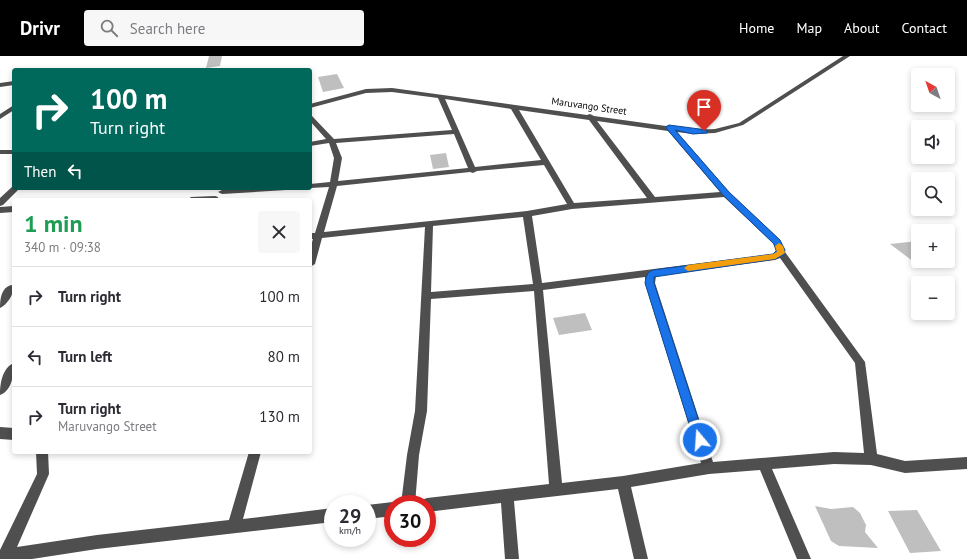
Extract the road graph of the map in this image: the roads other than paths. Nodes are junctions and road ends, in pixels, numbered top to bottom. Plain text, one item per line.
1 (847, 56) edge
2 (12, 83) edge
3 (0, 85) edge
4 (441, 96) junction
5 (312, 106) edge
6 (513, 106) junction
7 (12, 108) edge
8 (590, 116) junction
9 (0, 117) edge
10 (312, 119) edge
11 (669, 127) junction
12 (456, 132) junction
13 (332, 141) junction
14 (312, 144) edge
15 (0, 152) edge
16 (12, 152) edge
17 (546, 162) junction
18 (473, 170) junction
19 (333, 185) junction
20 (312, 186) edge
21 (14, 190) edge
22 (222, 190) edge
23 (726, 194) junction
24 (216, 198) edge
25 (654, 200) junction
26 (0, 203) edge
27 (572, 206) junction
28 (12, 209) edge
29 (0, 210) edge
30 (527, 214) junction
31 (430, 224) junction
32 (314, 235) edge
33 (312, 250) edge
34 (781, 253) junction
35 (653, 273) junction
36 (538, 287) junction
37 (0, 289) edge
38 (12, 289) edge
39 (427, 296) junction
40 (0, 304) edge
41 (12, 371) edge
42 (0, 390) edge
43 (0, 433) edge
44 (12, 434) edge
45 (42, 454) edge
46 (254, 454) edge
47 (871, 459) junction
48 (967, 463) edge
49 (764, 464) junction
50 (709, 468) junction
51 (623, 482) junction
52 (556, 489) junction
53 (409, 495) edge
54 (507, 495) junction
55 (436, 504) edge
56 (324, 516) edge
57 (234, 526) junction
58 (25, 556) edge
59 (2, 557) edge
60 (512, 559) edge
61 (641, 559) edge
62 (804, 559) edge

1 - 11 street, Maruvango Street
2 - 3 street
4 - 5 street, Maruvango Street
4 - 6 street, Maruvango Street
4 - 12 street
6 - 8 street, Maruvango Street
6 - 17 street
7 - 9 street
8 - 11 street, Maruvango Street
8 - 25 street
10 - 13 street
11 - 23 street
12 - 13 street
12 - 18 street
13 - 14 street
13 - 19 street
15 - 16 street
17 - 18 street
17 - 27 street
18 - 19 street
19 - 20 street
19 - 32 street
21 - 26 street
22 - 24 street
23 - 25 street
23 - 34 street
25 - 27 street
27 - 30 street
28 - 29 street
30 - 31 street
30 - 36 street
31 - 32 street
31 - 39 street
32 - 33 street
34 - 35 street
34 - 47 street
35 - 36 street
35 - 50 street
36 - 39 street
36 - 52 street
37 - 38 street
38 - 40 street
39 - 53 street
41 - 42 street
43 - 44 street
45 - 59 street
46 - 57 street
47 - 48 street
47 - 49 street
49 - 50 street
49 - 62 street
50 - 51 street
51 - 52 street
51 - 61 street
52 - 54 street
54 - 55 street
54 - 60 street
56 - 57 street
57 - 58 street
58 - 59 street

